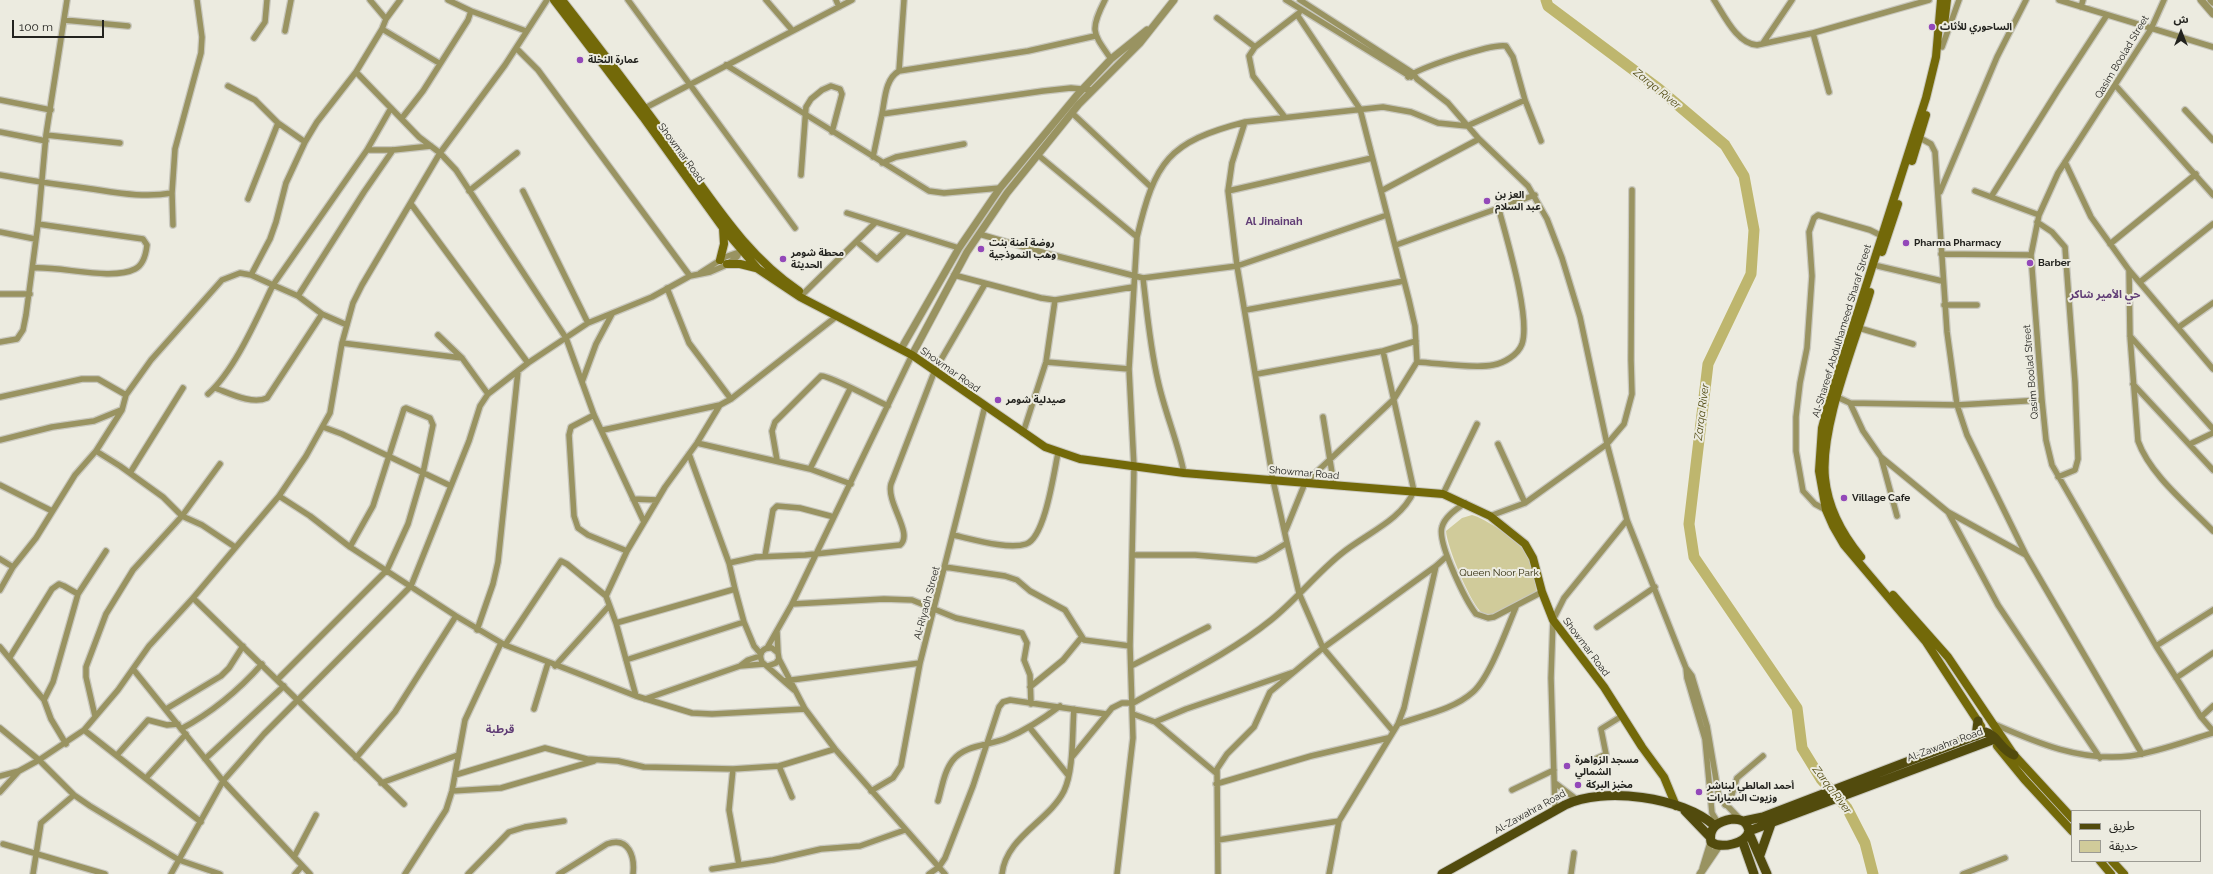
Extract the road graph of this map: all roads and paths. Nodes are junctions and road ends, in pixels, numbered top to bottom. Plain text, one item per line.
1 (67, 0) edge
2 (197, 0) edge
3 (267, 0) edge
4 (291, 0) edge
5 (370, 0) edge
6 (400, 0) edge
7 (448, 0) edge
8 (547, 0) edge
9 (554, 0) edge
10 (562, 0) edge
11 (628, 0) edge
12 (766, 0) edge
13 (836, 0) edge
14 (852, 0) edge
15 (904, 0) edge
16 (1104, 0) edge
17 (1174, 0) edge
18 (1286, 0) edge
19 (1714, 0) edge
20 (1792, 0) edge
21 (1929, 0) edge
22 (1941, 0) edge
23 (1947, 0) edge
24 (1959, 0) edge
25 (2026, 0) edge
26 (2059, 0) edge
27 (2083, 0) edge
28 (2164, 0) edge
29 (2201, 0) edge
30 (1302, 1) edge
31 (839, 7) junction
32 (2081, 7) junction
33 (1300, 9) junction
34 (471, 11) junction
35 (2213, 14) edge
36 (2108, 15) junction
37 (1298, 16) junction
38 (1217, 18) dead end
39 (386, 19) junction
40 (64, 20) junction
41 (1154, 25) junction
42 (128, 26) dead end
43 (2151, 29) junction
44 (382, 30) junction
45 (792, 30) junction
46 (286, 31) dead end
47 (526, 31) junction
48 (1813, 33) junction
49 (1095, 36) junction
50 (254, 38) dead end
51 (1763, 43) junction
52 (1255, 47) junction
53 (1942, 47) junction
54 (2213, 47) edge
55 (516, 48) junction
56 (1111, 59) junction
57 (439, 63) junction
58 (726, 65) junction
59 (899, 71) junction
60 (356, 72) junction
61 (1410, 75) junction
62 (691, 85) junction
63 (228, 86) dead end
64 (2116, 86) junction
65 (1083, 88) junction
66 (1092, 90) junction
67 (1829, 92) dead end
68 (0, 100) edge
69 (1525, 100) junction
70 (392, 108) junction
71 (645, 108) junction
72 (1360, 109) junction
73 (50, 110) junction
74 (2185, 110) dead end
75 (804, 112) junction
76 (1072, 113) junction
77 (882, 114) junction
78 (1284, 116) junction
79 (402, 118) junction
80 (1245, 122) junction
81 (278, 123) junction
82 (1467, 126) junction
83 (0, 132) edge
84 (832, 132) junction
85 (46, 138) junction
86 (1920, 138) junction
87 (1478, 139) junction
88 (2213, 140) edge
89 (1542, 141) dead end
90 (305, 142) junction
91 (120, 143) dead end
92 (964, 144) dead end
93 (431, 146) junction
94 (367, 150) junction
95 (393, 150) junction
96 (440, 153) junction
97 (517, 153) dead end
98 (1038, 155) junction
99 (874, 158) junction
100 (1372, 158) junction
101 (882, 162) junction
102 (2065, 162) junction
103 (2196, 174) junction
104 (0, 175) edge
105 (801, 175) dead end
106 (42, 183) junction
107 (1151, 187) junction
108 (1000, 188) junction
109 (523, 190) dead end
110 (1632, 190) dead end
111 (469, 191) junction
112 (1228, 191) junction
113 (1381, 191) junction
114 (1975, 191) dead end
115 (172, 193) junction
116 (1939, 194) junction
117 (2213, 194) edge
118 (1535, 195) junction
119 (1992, 197) junction
120 (248, 199) dead end
121 (411, 204) junction
122 (1498, 206) junction
123 (847, 213) dead end
124 (1387, 215) junction
125 (2039, 215) junction
126 (2037, 222) junction
127 (875, 223) junction
128 (38, 224) junction
129 (2213, 224) edge
130 (173, 225) dead end
131 (723, 228) junction
132 (795, 228) dead end
133 (0, 232) edge
134 (905, 232) junction
135 (979, 234) junction
136 (1882, 236) junction
137 (1136, 237) junction
138 (35, 239) junction
139 (857, 242) junction
140 (2110, 244) junction
141 (1396, 245) junction
142 (742, 247) junction
143 (959, 248) junction
144 (1941, 254) junction
145 (2031, 255) junction
146 (724, 262) junction
147 (1237, 266) junction
148 (1878, 266) junction
149 (33, 268) junction
150 (758, 269) junction
151 (2129, 270) junction
152 (250, 275) junction
153 (954, 275) junction
154 (690, 276) junction
155 (1133, 276) junction
156 (1143, 278) junction
157 (1404, 281) junction
158 (1942, 281) junction
159 (2140, 282) junction
160 (985, 284) junction
161 (273, 285) junction
162 (1133, 287) junction
163 (667, 288) junction
164 (0, 294) edge
165 (30, 294) junction
166 (298, 296) junction
167 (804, 297) junction
168 (1055, 300) junction
169 (2213, 303) edge
170 (1944, 305) junction
171 (1977, 305) dead end
172 (1246, 310) junction
173 (322, 314) junction
174 (612, 314) junction
175 (837, 316) junction
176 (588, 323) junction
177 (347, 325) junction
178 (2179, 327) junction
179 (1859, 328) junction
180 (438, 335) dead end
181 (2130, 336) junction
182 (566, 338) junction
183 (1416, 341) junction
184 (0, 342) edge
185 (342, 343) junction
186 (1913, 344) dead end
187 (901, 349) junction
188 (1383, 351) junction
189 (912, 355) junction
190 (462, 358) junction
191 (1046, 362) junction
192 (1417, 362) junction
193 (528, 363) junction
194 (2212, 365) edge
195 (1129, 369) junction
196 (935, 370) junction
197 (518, 371) junction
198 (1257, 374) junction
199 (582, 382) junction
200 (2133, 384) junction
201 (183, 388) dead end
202 (215, 388) junction
203 (850, 389) junction
204 (208, 394) dead end
205 (488, 394) junction
206 (126, 395) junction
207 (0, 397) edge
208 (1837, 397) junction
209 (731, 399) junction
210 (1394, 399) junction
211 (2042, 400) junction
212 (1850, 403) junction
213 (720, 405) junction
214 (1957, 405) junction
215 (888, 406) junction
216 (985, 406) junction
217 (122, 410) junction
218 (594, 415) junction
219 (1323, 417) dead end
220 (1477, 424) dead end
221 (323, 427) junction
222 (2213, 429) edge
223 (603, 430) junction
224 (1023, 433) junction
225 (2213, 433) edge
226 (0, 440) edge
227 (697, 443) junction
228 (1498, 444) dead end
229 (1607, 444) junction
230 (2190, 444) junction
231 (96, 451) junction
232 (1058, 453) junction
233 (689, 454) junction
234 (390, 457) junction
235 (1882, 457) junction
236 (1330, 459) junction
237 (778, 460) junction
238 (220, 464) dead end
239 (1134, 467) junction
240 (810, 469) junction
241 (2213, 470) edge
242 (130, 473) junction
243 (423, 473) junction
244 (1184, 473) junction
245 (2058, 477) junction
246 (1273, 480) junction
247 (1305, 483) junction
248 (851, 484) junction
249 (0, 485) edge
250 (1334, 485) junction
251 (451, 486) junction
252 (1414, 491) junction
253 (1443, 494) junction
254 (279, 496) junction
255 (633, 499) junction
256 (657, 500) junction
257 (1465, 503) junction
258 (1525, 503) junction
259 (1826, 510) junction
260 (52, 511) junction
261 (1948, 512) junction
262 (182, 516) junction
263 (1490, 516) junction
264 (1897, 516) dead end
265 (834, 518) junction
266 (1627, 520) junction
267 (644, 522) junction
268 (2213, 531) edge
269 (1285, 532) junction
270 (953, 535) junction
271 (1286, 543) junction
272 (235, 547) junction
273 (350, 547) junction
274 (106, 550) dead end
275 (627, 551) junction
276 (817, 552) junction
277 (1132, 555) junction
278 (2026, 555) junction
279 (766, 556) junction
280 (1447, 556) junction
281 (0, 559) edge
282 (729, 563) junction
283 (1436, 566) junction
284 (13, 567) junction
285 (945, 567) junction
286 (387, 570) junction
287 (411, 586) junction
288 (1655, 587) junction
289 (735, 589) junction
290 (0, 590) edge
291 (1542, 592) junction
292 (1299, 593) junction
293 (78, 594) junction
294 (606, 596) junction
295 (193, 598) junction
296 (792, 604) junction
297 (609, 606) junction
298 (1516, 607) junction
299 (935, 610) junction
300 (2213, 610) edge
301 (456, 616) junction
302 (1553, 620) junction
303 (744, 622) junction
304 (616, 623) junction
305 (1208, 627) dead end
306 (1596, 627) dead end
307 (477, 630) junction
308 (777, 632) junction
309 (1081, 638) junction
310 (503, 644) junction
311 (243, 646) junction
312 (1130, 646) junction
313 (2156, 646) junction
314 (0, 647) edge
315 (767, 648) junction
316 (1323, 648) junction
317 (2213, 653) edge
318 (761, 655) junction
319 (778, 656) junction
320 (10, 657) junction
321 (1948, 657) junction
322 (626, 660) junction
323 (1940, 662) junction
324 (548, 663) junction
325 (920, 663) junction
326 (262, 664) junction
327 (766, 665) junction
328 (555, 666) junction
329 (740, 666) junction
330 (1131, 666) junction
331 (1686, 668) junction
332 (134, 669) junction
333 (1295, 672) junction
334 (2176, 678) junction
335 (278, 679) junction
336 (791, 679) junction
337 (784, 681) junction
338 (284, 686) junction
339 (1030, 687) junction
340 (794, 690) junction
341 (636, 696) junction
342 (644, 699) junction
343 (44, 700) junction
344 (298, 700) junction
345 (1133, 703) junction
346 (1031, 704) junction
347 (1060, 706) junction
348 (2213, 706) edge
349 (166, 709) junction
350 (534, 709) dead end
351 (805, 709) junction
352 (1074, 709) junction
353 (1106, 714) junction
354 (1132, 714) junction
355 (95, 716) junction
356 (1622, 716) junction
357 (2201, 718) junction
358 (1978, 721) junction
359 (1154, 722) junction
360 (1991, 723) junction
361 (1398, 724) junction
362 (180, 726) junction
363 (0, 728) edge
364 (1030, 728) junction
365 (84, 730) junction
366 (1393, 731) junction
367 (1985, 732) junction
368 (2013, 732) junction
369 (2213, 732) edge
370 (186, 734) junction
371 (1976, 736) junction
372 (1388, 738) junction
373 (1992, 740) junction
374 (2003, 740) junction
375 (988, 743) junction
376 (66, 744) junction
377 (835, 749) junction
378 (2142, 754) junction
379 (117, 756) junction
380 (458, 756) junction
381 (1764, 756) dead end
382 (2014, 756) junction
383 (1072, 757) junction
384 (356, 758) junction
385 (2100, 758) junction
386 (205, 759) junction
387 (39, 760) junction
388 (597, 760) junction
389 (1591, 761) dead end
390 (778, 766) junction
391 (1905, 767) junction
392 (733, 768) junction
393 (1554, 770) junction
394 (19, 771) junction
395 (1216, 773) junction
396 (1068, 774) junction
397 (455, 775) junction
398 (0, 776) edge
399 (146, 778) junction
400 (223, 781) junction
401 (381, 782) junction
402 (1555, 783) junction
403 (1216, 784) junction
404 (1512, 790) dead end
405 (452, 791) junction
406 (871, 791) junction
407 (0, 792) edge
408 (74, 795) junction
409 (792, 797) dead end
410 (1576, 799) junction
411 (938, 801) dead end
412 (404, 804) dead end
413 (1725, 805) junction
414 (1679, 807) junction
415 (1555, 810) junction
416 (316, 815) dead end
417 (2071, 817) edge
418 (564, 821) dead end
419 (1339, 821) junction
420 (1743, 821) junction
421 (201, 822) junction
422 (1716, 824) junction
423 (1771, 824) junction
424 (905, 830) junction
425 (2071, 830) edge
426 (1749, 832) junction
427 (1218, 840) junction
428 (1742, 840) junction
429 (1713, 842) junction
430 (3, 844) dead end
431 (35, 852) junction
432 (1574, 853) dead end
433 (1760, 855) junction
434 (294, 857) junction
435 (2005, 858) dead end
436 (179, 860) junction
437 (2101, 862) edge
438 (2113, 862) edge
439 (739, 865) junction
440 (302, 866) junction
441 (939, 867) junction
442 (712, 869) dead end
443 (1701, 871) edge
444 (33, 874) edge
445 (104, 874) edge
446 (171, 874) edge
447 (220, 874) edge
448 (295, 874) edge
449 (310, 874) edge
450 (405, 874) edge
451 (468, 874) edge
452 (559, 874) edge
453 (633, 874) edge
454 (929, 874) edge
455 (945, 874) edge
456 (1002, 874) edge
457 (1117, 874) edge
458 (1218, 874) edge
459 (1329, 874) edge
460 (1442, 874) edge
461 (1571, 874) edge
462 (1754, 874) edge
463 (1767, 874) edge
464 (1963, 874) edge
465 (2111, 874) edge
466 (2124, 874) edge

1 - 40 street
2 - 115 street
3 - 50 street
4 - 46 street
5 - 39 street
6 - 39 street
7 - 34 street
8 - 47 street
9 - 131 main road, Showmar Road
10 - 71 main road, Showmar Road
11 - 62 street
12 - 45 street
13 - 31 street
14 - 31 street
15 - 59 street
16 - 49 street
17 - 41 street
18 - 33 street
19 - 51 street
20 - 51 street
21 - 48 street
22 - 136 main road, Al-Shareef Abdulhameed Sharaf Street
23 - 53 main road, Al-Shareef Abdulhameed Sharaf Street
24 - 53 street
25 - 116 street
26 - 32 street
27 - 32 street
28 - 43 street, Qasim Boolad Street
29 - 35 street
30 - 33 street
30 - 61 street
31 - 45 street
32 - 36 street
33 - 37 street
33 - 61 street
34 - 47 street
34 - 57 street
36 - 43 street
36 - 119 street
37 - 52 street
37 - 72 street
38 - 52 street
39 - 44 street
40 - 42 street
40 - 73 street
41 - 56 street
41 - 66 street
43 - 54 street
43 - 64 street, Qasim Boolad Street
44 - 57 street
44 - 60 street
45 - 58 street
47 - 55 street
48 - 51 street
48 - 67 street
49 - 56 street
49 - 59 street
52 - 78 street
53 - 86 main road, Al-Shareef Abdulhameed Sharaf Street
55 - 96 street
55 - 154 street
56 - 65 street
57 - 79 street
58 - 62 street
58 - 75 street
59 - 77 street
60 - 70 street
60 - 90 street
61 - 69 street
61 - 82 street
62 - 71 street
62 - 132 street
63 - 81 street
64 - 102 street, Qasim Boolad Street
64 - 103 street
65 - 66 street
65 - 77 street
65 - 108 street
66 - 76 street
68 - 73 street
69 - 82 street
69 - 89 street
70 - 79 street
70 - 94 street
71 - 142 main road, Showmar Road
72 - 78 street
72 - 82 street
72 - 100 street
73 - 85 street
74 - 88 street
75 - 84 street
75 - 84 street
75 - 105 street
76 - 98 street
76 - 107 street
77 - 99 street
78 - 80 street
79 - 93 street
80 - 107 street
80 - 112 street
81 - 90 street
81 - 120 street
82 - 87 street
83 - 85 street
84 - 99 street
85 - 91 street
85 - 106 street
86 - 116 street
86 - 148 main road, Al-Shareef Abdulhameed Sharaf Street
87 - 113 street
87 - 118 street
90 - 152 street
92 - 101 street
93 - 95 street
93 - 96 street
94 - 95 street
94 - 161 street
95 - 166 street
96 - 111 street
96 - 121 street
97 - 111 street
98 - 135 street
98 - 137 street
99 - 101 street
100 - 112 street
100 - 113 street
101 - 108 street
102 - 125 street, Qasim Boolad Street
102 - 140 street
103 - 117 street
103 - 140 street
104 - 106 street
106 - 115 street
106 - 128 street
107 - 137 street
108 - 143 street
109 - 176 street
110 - 229 street
111 - 182 street
112 - 147 street
113 - 124 street
114 - 119 street
115 - 130 street
116 - 144 street
118 - 122 street
118 - 229 street
119 - 125 street
121 - 177 street
121 - 193 street
122 - 141 street
122 - 192 street
123 - 127 street
124 - 141 street
124 - 147 street
125 - 126 street, Qasim Boolad Street
126 - 145 street, Qasim Boolad Street
126 - 245 street
127 - 134 street
127 - 139 street
128 - 138 street
128 - 149 street
129 - 159 street
131 - 142 main road, Showmar Road
131 - 146 main road
133 - 138 street
134 - 139 street
134 - 143 street
135 - 153 street
135 - 155 street
136 - 259 main road, Al-Shareef Abdulhameed Sharaf Street
136 - 259 street
137 - 155 street
138 - 149 street
139 - 167 street
140 - 151 street
141 - 157 street
142 - 146 street
142 - 150 main road, Showmar Road
142 - 167 main road, Showmar Road
143 - 187 street
144 - 145 street
144 - 158 street
145 - 211 street, Qasim Boolad Street
146 - 150 main road
146 - 154 street
147 - 156 street
147 - 172 street
148 - 158 street
148 - 179 main road, Al-Shareef Abdulhameed Sharaf Street
149 - 165 street
150 - 167 main road, Showmar Road
151 - 159 street
151 - 181 street
152 - 161 street
152 - 206 street
153 - 160 street
153 - 189 street
154 - 163 street
155 - 156 street
155 - 162 street
156 - 244 street
157 - 172 street
157 - 183 street
158 - 170 street
159 - 178 street
160 - 168 street
160 - 196 street
161 - 166 street
161 - 202 street
162 - 168 street
162 - 195 street
163 - 174 street
163 - 209 street
164 - 165 street
165 - 184 street
166 - 173 street
167 - 175 main road, Showmar Road
168 - 191 street
169 - 178 street
170 - 171 street
170 - 214 street
172 - 198 street
173 - 177 street
173 - 202 street
174 - 176 street
174 - 199 street
175 - 187 main road, Showmar Road
175 - 209 street
176 - 182 street
177 - 185 street
178 - 194 street
179 - 186 street
179 - 208 main road, Al-Shareef Abdulhameed Sharaf Street
180 - 190 street
181 - 200 street
181 - 222 street
182 - 193 street
182 - 199 street
183 - 188 street
183 - 192 street
185 - 190 street
185 - 221 street
187 - 189 main road, Showmar Road
188 - 198 street
188 - 210 street
189 - 196 main road, Showmar Road
189 - 215 street
190 - 205 street
191 - 195 street
191 - 224 street
192 - 210 street
193 - 197 street
195 - 239 street
196 - 216 main road, Showmar Road
196 - 276 street
197 - 205 street
197 - 307 street
198 - 246 street
199 - 218 street
200 - 230 street
200 - 268 street
201 - 242 street
202 - 204 street
203 - 215 street
203 - 237 street
203 - 240 street
205 - 251 street
206 - 207 street
206 - 217 street
208 - 212 street
208 - 321 main road, Al-Shareef Abdulhameed Sharaf Street
209 - 213 street
210 - 236 street
210 - 252 street
211 - 214 street
211 - 245 street, Qasim Boolad Street
212 - 214 street
212 - 235 street
213 - 223 street
213 - 227 street
214 - 278 street
215 - 248 street
216 - 224 main road, Showmar Road
216 - 270 street, Al-Riyadh Street
217 - 226 street
217 - 231 street
218 - 223 street
218 - 275 street
219 - 236 street
220 - 253 street
221 - 234 street
221 - 254 street
223 - 255 street
224 - 232 main road, Showmar Road
225 - 230 street
227 - 233 street
227 - 237 street
228 - 258 street
229 - 258 street
229 - 266 street
230 - 241 street
231 - 242 street
231 - 260 street
232 - 239 main road, Showmar Road
232 - 270 street
233 - 256 street
233 - 282 street
234 - 243 street
234 - 243 street
234 - 273 street
235 - 261 street
235 - 264 street
236 - 247 street
236 - 250 street
237 - 240 street
238 - 262 street
239 - 244 main road, Showmar Road
239 - 277 street
240 - 248 street
242 - 262 street
243 - 251 street
243 - 286 street
244 - 246 main road, Showmar Road
245 - 313 street, Qasim Boolad Street
246 - 247 main road, Showmar Road
246 - 269 street
247 - 250 main road, Showmar Road
247 - 269 street
248 - 265 street
249 - 260 street
250 - 252 main road, Showmar Road
251 - 287 street
252 - 253 main road, Showmar Road
252 - 292 street
253 - 257 main road, Showmar Road
254 - 272 street
254 - 273 street
255 - 256 street
255 - 267 street
256 - 267 street
257 - 263 main road, Showmar Road
257 - 280 street
258 - 263 street
259 - 323 main road, Al-Shareef Abdulhameed Sharaf Street
260 - 284 street
261 - 278 street
261 - 385 street
262 - 272 street
262 - 355 street
263 - 291 main road, Showmar Road
265 - 276 street
265 - 279 street
266 - 288 street
266 - 302 street
267 - 275 street
269 - 271 street
270 - 285 street, Al-Riyadh Street
271 - 277 street
271 - 292 street
272 - 295 street
273 - 286 street
274 - 293 street
275 - 294 street
276 - 279 street
276 - 296 street
277 - 312 street
278 - 378 street
279 - 282 street
280 - 283 street
280 - 298 street
281 - 284 street
282 - 289 street
283 - 316 street
283 - 361 street
284 - 290 street
285 - 299 street, Al-Riyadh Street
285 - 309 street
286 - 287 street
286 - 335 street
287 - 301 street
287 - 344 street
288 - 306 street
288 - 331 street
289 - 303 street
289 - 304 street
291 - 298 street
291 - 302 main road, Showmar Road
292 - 316 street
292 - 345 street
293 - 320 street
293 - 343 street
294 - 297 street
294 - 310 street
295 - 311 street
295 - 332 street
296 - 299 street
296 - 308 street
297 - 304 street
297 - 328 street
298 - 361 street
299 - 325 street, Al-Riyadh Street
299 - 339 street
300 - 313 street
301 - 307 street
301 - 384 street
302 - 356 main road, Showmar Road
302 - 393 street
303 - 318 street
303 - 322 street
304 - 322 street
305 - 330 street
307 - 310 street
308 - 315 street
308 - 319 street
309 - 312 street
309 - 339 street
310 - 324 street
310 - 380 street
311 - 326 street
311 - 349 street
312 - 330 street
313 - 334 street, Qasim Boolad Street
314 - 320 street
315 - 318 street
315 - 319 street
316 - 333 street
316 - 366 street
317 - 334 street
318 - 327 street
318 - 329 street
319 - 327 street
319 - 336 street
320 - 343 street
321 - 323 main road
321 - 360 main road, Al-Shareef Abdulhameed Sharaf Street
322 - 341 street
323 - 358 main road, Al-Shareef Abdulhameed Sharaf Street
324 - 328 street
324 - 350 street
325 - 336 street
325 - 406 street, Al-Riyadh Street
326 - 335 street
326 - 362 street
327 - 329 street
327 - 337 street
328 - 341 street
329 - 342 street
330 - 345 street
331 - 413 street
331 - 422 street
332 - 349 street
332 - 355 street
333 - 359 street
333 - 395 street
334 - 357 street, Qasim Boolad Street
335 - 338 street
336 - 337 street
336 - 340 street
337 - 340 street
338 - 344 street
338 - 386 street
339 - 346 street
340 - 351 street
341 - 342 street
342 - 351 street
343 - 376 street
344 - 384 street
344 - 400 street
345 - 353 street
345 - 354 street
346 - 347 street
346 - 375 street
347 - 352 street
347 - 364 street
348 - 357 street
349 - 362 street
351 - 377 street
352 - 353 street
352 - 383 street
353 - 383 street
354 - 359 street
354 - 457 street
355 - 365 street
356 - 389 street
356 - 414 main road, Showmar Road
357 - 369 street, Qasim Boolad Street
358 - 367 main road, Al-Shareef Abdulhameed Sharaf Street
358 - 371 main road
359 - 395 street
360 - 368 street
360 - 374 main road, Al-Shareef Abdulhameed Sharaf Street
361 - 366 street
362 - 370 street
362 - 379 street
363 - 387 street
364 - 375 street
364 - 396 street
365 - 376 street
365 - 379 street
366 - 372 street
367 - 371 main road, Al-Zawahra Road
367 - 373 main road, Al-Shareef Abdulhameed Sharaf Street
367 - 382 main road
368 - 374 street
368 - 385 street
369 - 378 street
370 - 386 street
370 - 399 street
371 - 391 main road, Al-Zawahra Road
372 - 403 street
372 - 419 street
373 - 391 main road, Al-Zawahra Road
373 - 425 main road, Al-Shareef Abdulhameed Sharaf Street
374 - 382 main road, Al-Shareef Abdulhameed Sharaf Street
375 - 411 street
375 - 441 street
376 - 387 street
377 - 390 street
377 - 406 street
378 - 385 street
379 - 399 street
380 - 397 street
380 - 401 street
381 - 413 street
382 - 417 main road, Al-Shareef Abdulhameed Sharaf Street
383 - 396 street
384 - 401 street
386 - 400 street
387 - 394 street
387 - 408 street
388 - 392 street
388 - 397 street
388 - 405 street
390 - 392 street
390 - 409 street
391 - 420 main road
391 - 423 main road
392 - 439 street
393 - 402 street
393 - 404 street
394 - 398 street
394 - 407 street
395 - 403 street
396 - 456 street
397 - 405 street
399 - 421 street
400 - 421 street
400 - 434 street
401 - 412 street
402 - 410 street
402 - 415 street
403 - 427 street
405 - 450 street
406 - 424 street
408 - 431 street
408 - 436 street
410 - 414 main road, Al-Zawahra Road
410 - 415 main road, Al-Zawahra Road
413 - 420 street
414 - 422 main road, Al-Zawahra Road
414 - 429 main road
415 - 460 main road, Al-Zawahra Road
416 - 434 street
418 - 451 street
419 - 427 street
419 - 459 street
420 - 422 main road
420 - 426 main road
421 - 436 street
422 - 429 main road
423 - 426 main road
423 - 433 main road
424 - 439 street
424 - 441 street
426 - 428 main road
426 - 433 main road
427 - 458 street
428 - 429 main road
428 - 462 main road
429 - 443 street
430 - 431 street
431 - 444 street
431 - 445 street
432 - 461 street
433 - 463 main road
434 - 440 street
435 - 464 street
436 - 446 street
436 - 447 street
437 - 465 main road
438 - 466 main road
439 - 442 street
440 - 448 street
440 - 449 street
441 - 454 street
441 - 455 street
452 - 453 street

